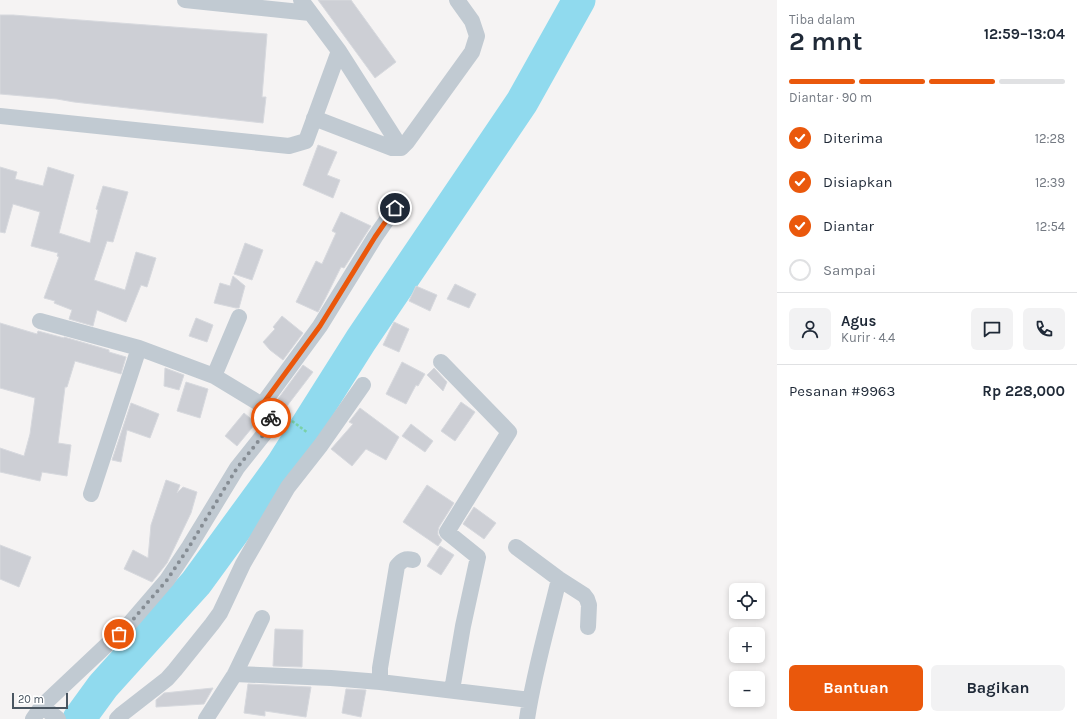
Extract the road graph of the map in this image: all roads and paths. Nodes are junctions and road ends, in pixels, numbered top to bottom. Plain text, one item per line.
1 (185, 0) edge
2 (457, 0) edge
3 (305, 6) edge
4 (339, 52) junction
5 (0, 116) edge
6 (314, 118) junction
7 (401, 148) junction
8 (395, 208) dead end
9 (239, 317) dead end
10 (40, 321) dead end
11 (139, 348) junction
12 (441, 362) dead end
13 (214, 376) junction
14 (363, 385) dead end
15 (262, 405) junction
16 (288, 418) dead end
17 (312, 437) dead end
18 (92, 494) dead end
19 (516, 547) dead end
20 (412, 560) dead end
21 (560, 579) junction
22 (262, 618) dead end
23 (588, 627) dead end
24 (235, 674) junction
25 (380, 682) junction
26 (452, 690) junction
27 (530, 700) junction
28 (46, 714) edge
29 (117, 719) edge
30 (206, 719) edge
31 (527, 719) edge

1 - 3 street
2 - 7 street
3 - 4 street
4 - 6 street
4 - 7 street
5 - 6 street
6 - 7 street
8 - 15 street
9 - 13 street
10 - 11 street
11 - 13 street
11 - 18 street
12 - 26 street
13 - 15 street
14 - 29 street
15 - 28 street
16 - 17 path
19 - 21 street
20 - 25 street
21 - 23 street
21 - 27 street
22 - 24 street
24 - 25 street
24 - 30 street
25 - 26 street
26 - 27 street
27 - 31 street

